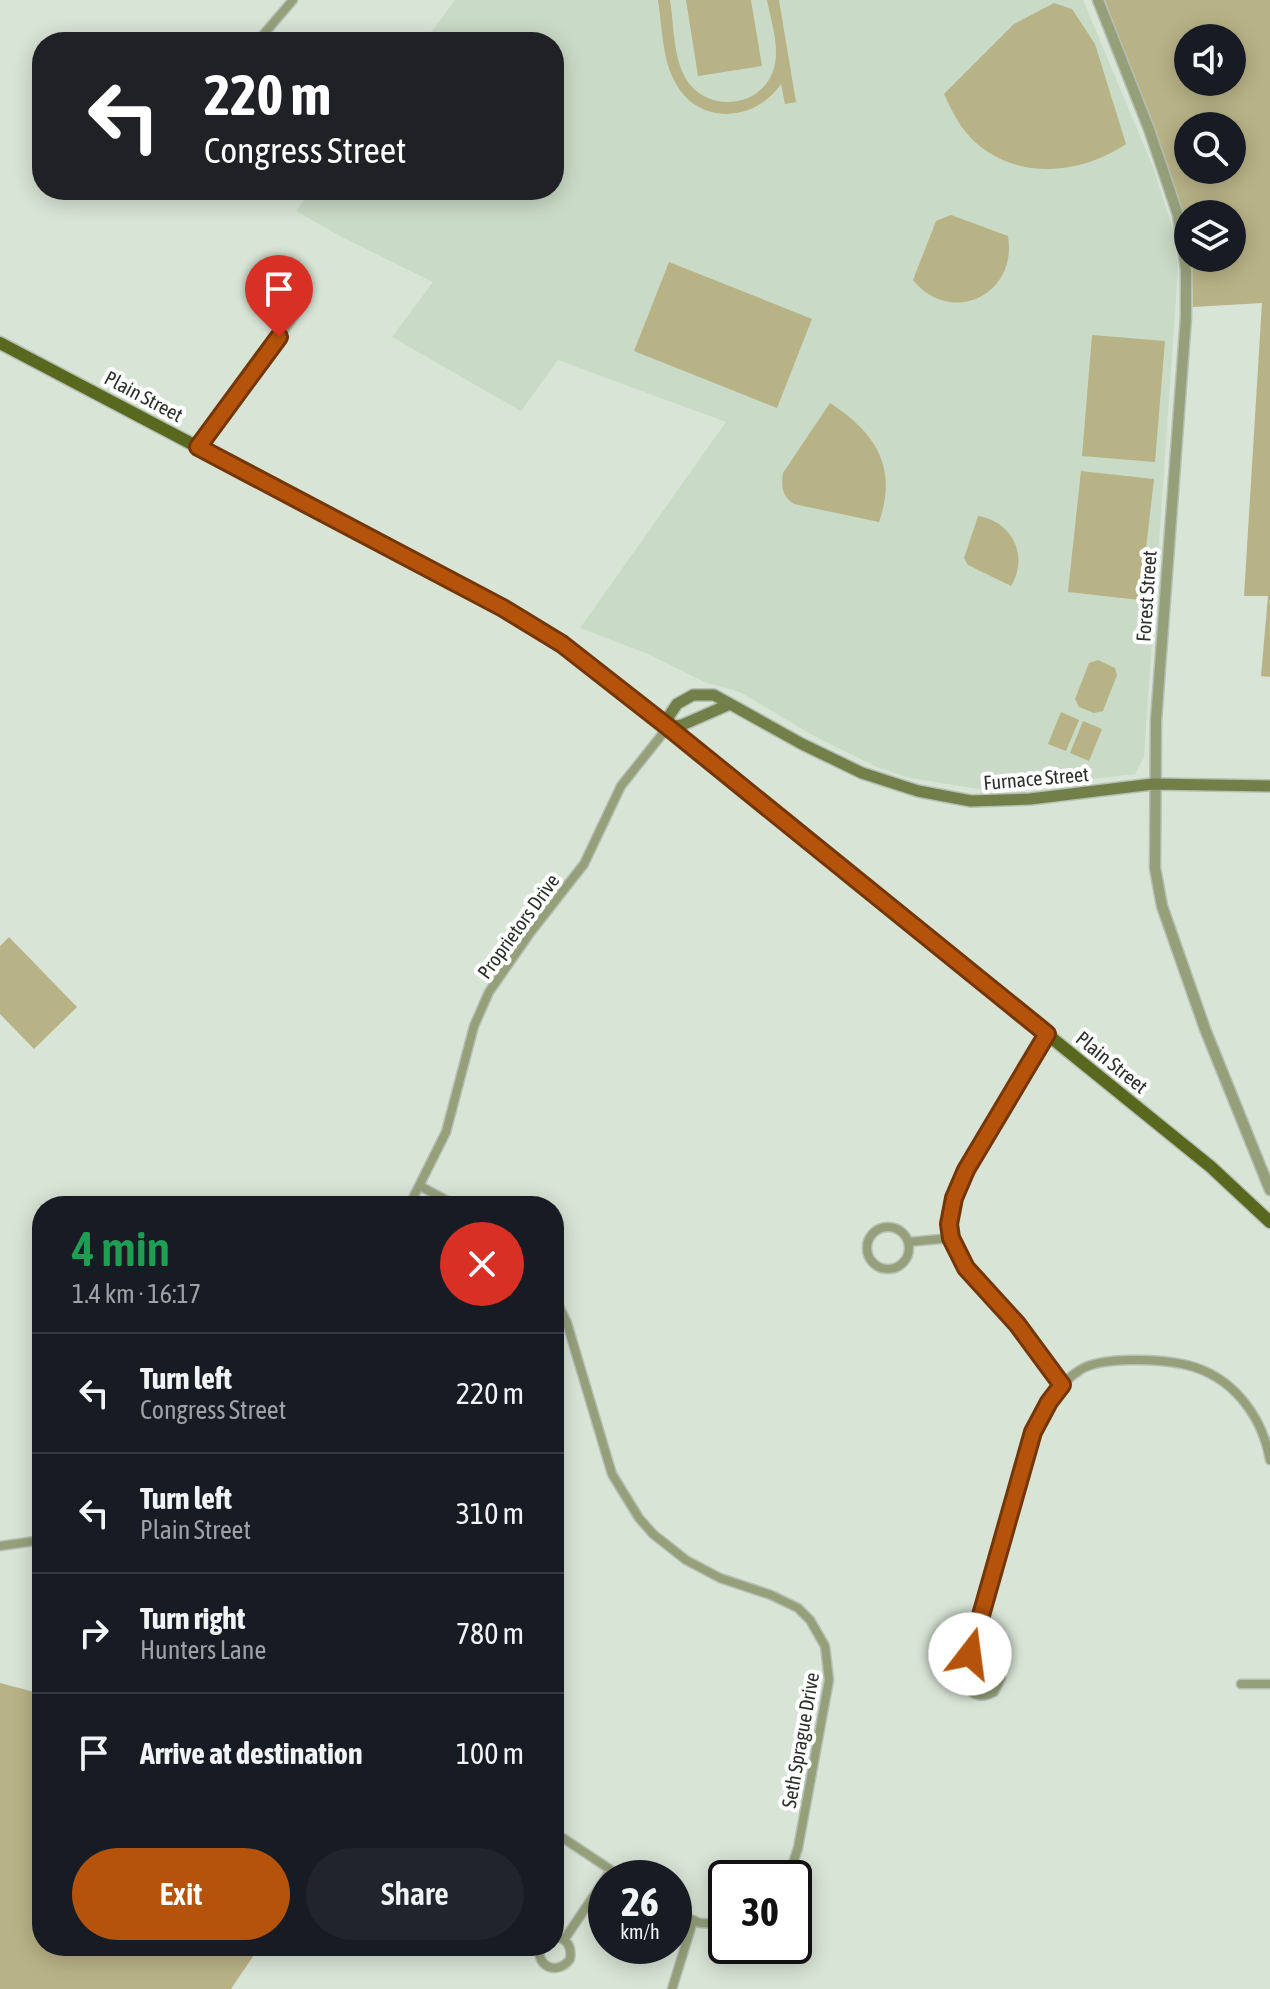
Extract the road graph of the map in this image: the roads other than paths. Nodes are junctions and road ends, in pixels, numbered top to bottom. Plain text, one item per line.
1 (293, 0) edge
2 (1098, 0) edge
3 (266, 32) edge
4 (306, 300) dead end
5 (0, 343) edge
6 (198, 447) junction
7 (730, 704) junction
8 (668, 727) junction
9 (1153, 784) junction
10 (1270, 786) edge
11 (1047, 1034) junction
12 (420, 1186) junction
13 (1270, 1190) edge
14 (414, 1196) edge
15 (438, 1196) edge
16 (1270, 1222) edge
17 (951, 1238) junction
18 (908, 1242) junction
19 (564, 1317) edge
20 (1062, 1385) junction
21 (1270, 1460) edge
22 (32, 1541) edge
23 (0, 1546) edge
24 (970, 1654) junction
25 (1241, 1684) dead end
26 (1270, 1684) edge
27 (564, 1839) edge
28 (596, 1860) edge
29 (794, 1860) edge
30 (588, 1904) edge
31 (693, 1921) joint
32 (708, 1922) edge
33 (564, 1940) joint
34 (539, 1956) edge
35 (672, 1989) edge

1 - 3 street
2 - 9 street, Forest Street
4 - 6 street
5 - 6 main road, Plain Street
6 - 8 main road, Plain Street
7 - 8 main road
7 - 8 main road, Furnace Street
7 - 9 main road, Furnace Street
8 - 11 main road, Plain Street
8 - 12 street, Proprietors Drive
9 - 10 main road, Furnace Street
9 - 13 street, Forest Street
11 - 16 main road, Plain Street
11 - 17 street
12 - 14 street, Proprietors Drive
12 - 15 street
17 - 18 street
17 - 20 street
18 - 18 street
19 - 29 street, Seth Sprague Drive
20 - 21 street
20 - 24 street
22 - 23 street
24 - 24 street
25 - 26 street
27 - 28 street
30 - 33 street
31 - 32 street
31 - 35 street
33 - 34 street

